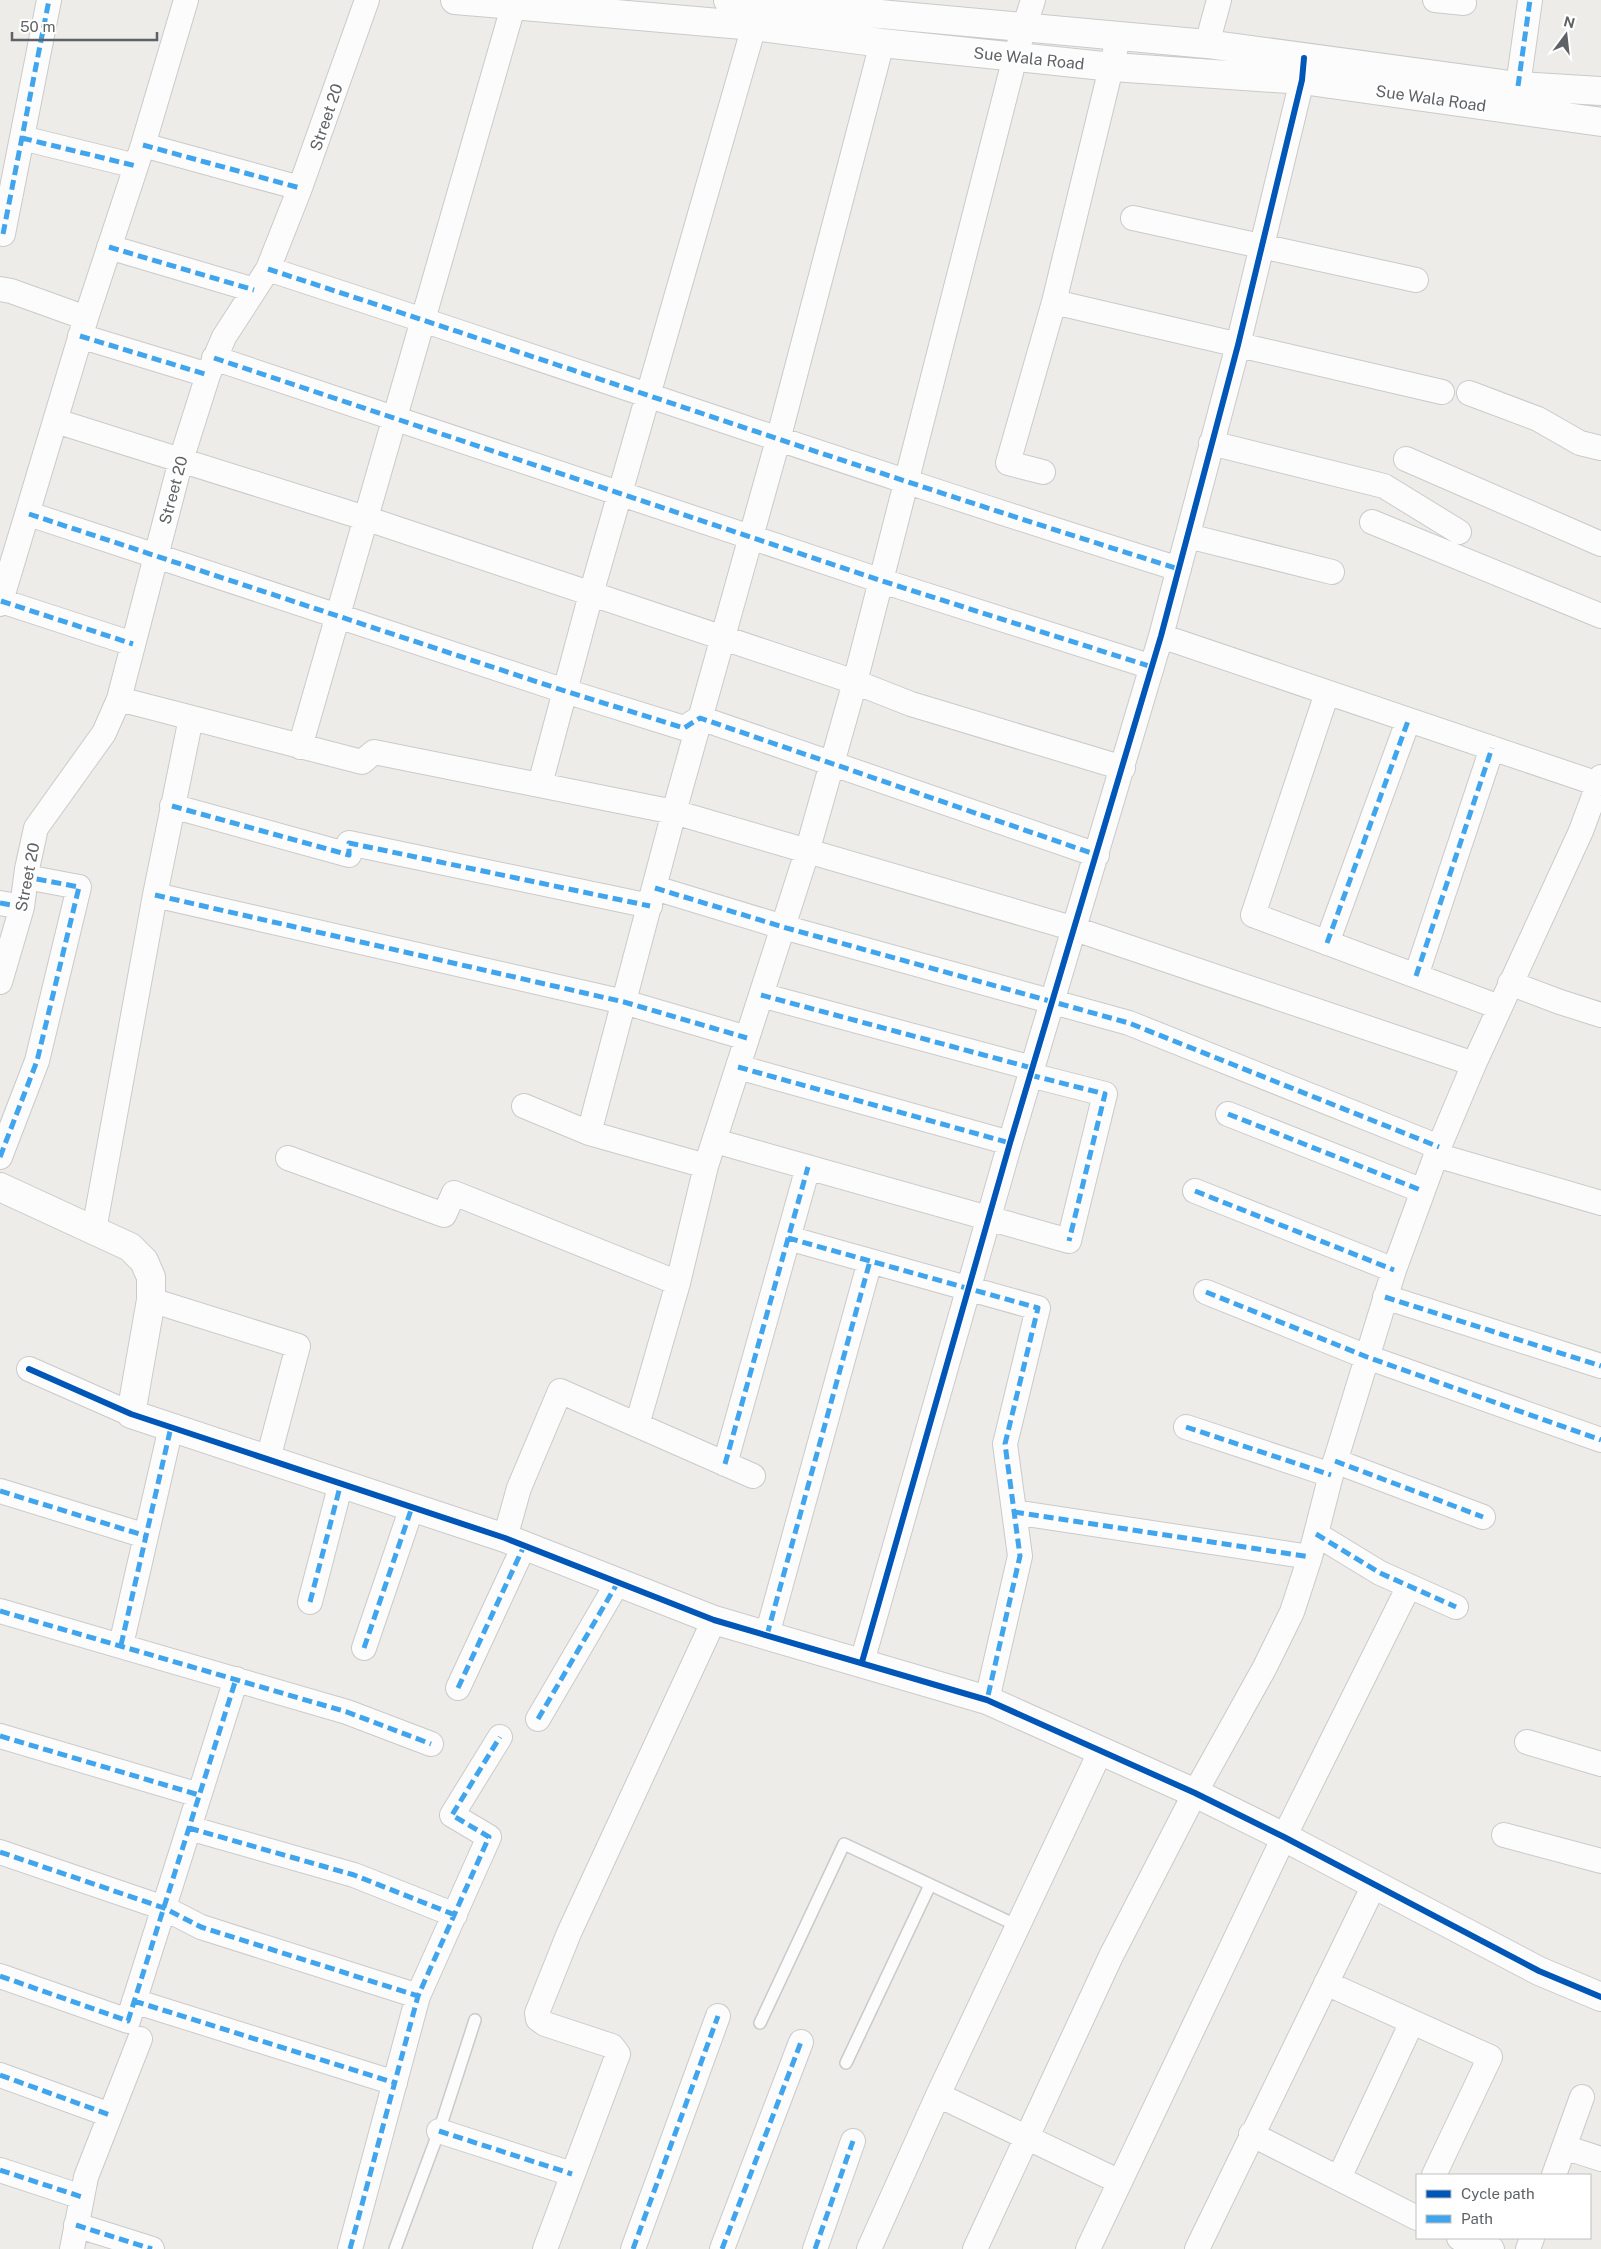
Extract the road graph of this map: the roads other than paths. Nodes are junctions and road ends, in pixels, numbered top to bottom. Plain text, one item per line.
1 (48, 0) edge
2 (186, 0) edge
3 (366, 0) edge
4 (456, 0) edge
5 (1033, 0) edge
6 (1219, 0) edge
7 (1437, 0) edge
8 (1530, 0) edge
9 (515, 2) edge
10 (1464, 3) dead end
11 (745, 10) edge
12 (1025, 26) junction
13 (1119, 35) junction
14 (882, 43) junction
15 (1207, 44) junction
16 (1015, 57) junction
17 (1113, 67) junction
18 (1303, 69) junction
19 (1518, 86) junction
20 (1601, 91) edge
21 (1601, 122) edge
22 (22, 138) junction
23 (140, 155) junction
24 (300, 188) junction
25 (1133, 218) dead end
26 (2, 234) dead end
27 (1263, 246) junction
28 (109, 247) junction
29 (268, 269) junction
30 (1416, 280) dead end
31 (0, 289) edge
32 (254, 290) junction
33 (1054, 302) junction
34 (424, 320) junction
35 (83, 327) junction
36 (1238, 345) junction
37 (211, 367) junction
38 (1442, 392) dead end
39 (1469, 393) dead end
40 (648, 396) junction
41 (393, 419) junction
42 (56, 421) junction
43 (778, 440) junction
44 (1211, 443) junction
45 (1601, 448) edge
46 (1406, 459) dead end
47 (181, 460) junction
48 (1043, 472) dead end
49 (906, 482) junction
50 (619, 495) junction
51 (29, 514) junction
52 (365, 518) junction
53 (1372, 522) dead end
54 (1459, 532) dead end
55 (1188, 536) junction
56 (751, 538) junction
57 (1601, 544) edge
58 (156, 557) junction
59 (1179, 569) junction
60 (1332, 572) dead end
61 (879, 580) junction
62 (591, 594) junction
63 (0, 603) edge
64 (337, 614) junction
65 (1601, 616) edge
66 (1161, 636) junction
67 (722, 638) junction
68 (133, 644) junction
69 (1152, 667) junction
70 (855, 682) junction
71 (565, 691) junction
72 (1327, 693) junction
73 (119, 699) junction
74 (191, 718) junction
75 (700, 718) junction
76 (1408, 720) junction
77 (300, 747) junction
78 (1492, 748) junction
79 (832, 764) junction
80 (1123, 768) junction
81 (1600, 780) edge
82 (540, 784) junction
83 (172, 806) junction
84 (674, 812) junction
85 (807, 852) junction
86 (1097, 855) junction
87 (26, 877) junction
88 (155, 895) junction
89 (653, 897) junction
90 (11, 905) edge
91 (783, 928) junction
92 (1075, 929) junction
93 (1327, 943) junction
94 (1416, 976) junction
95 (0, 982) edge
96 (1510, 983) junction
97 (761, 995) junction
98 (1052, 1001) junction
99 (624, 1002) junction
100 (1499, 1007) junction
101 (1601, 1015) edge
102 (747, 1038) junction
103 (1474, 1064) junction
104 (738, 1067) junction
105 (1031, 1071) junction
106 (524, 1106) dead end
107 (1228, 1114) dead end
108 (589, 1133) junction
109 (714, 1140) junction
110 (1010, 1143) junction
111 (1438, 1151) junction
112 (0, 1157) edge
113 (288, 1158) dead end
114 (706, 1166) junction
115 (808, 1167) junction
116 (0, 1187) edge
117 (1195, 1191) dead end
118 (1423, 1191) junction
119 (1601, 1203) edge
120 (988, 1217) junction
121 (94, 1230) junction
122 (788, 1238) junction
123 (870, 1260) junction
124 (1394, 1270) junction
125 (678, 1283) junction
126 (969, 1288) junction
127 (1206, 1292) dead end
128 (1385, 1297) junction
129 (151, 1300) junction
130 (1367, 1357) junction
131 (1601, 1366) edge
132 (29, 1369) dead end
133 (131, 1414) junction
134 (637, 1425) junction
135 (171, 1427) junction
136 (1186, 1427) dead end
137 (1601, 1440) edge
138 (268, 1459) junction
139 (725, 1464) junction
140 (1333, 1468) junction
141 (753, 1476) dead end
142 (341, 1483) junction
143 (0, 1491) edge
144 (412, 1507) junction
145 (1014, 1512) junction
146 (1483, 1518) dead end
147 (1316, 1534) junction
148 (146, 1536) junction
149 (514, 1542) junction
150 (1310, 1557) junction
151 (618, 1582) junction
152 (1409, 1586) junction
153 (310, 1602) dead end
154 (1456, 1607) dead end
155 (0, 1611) edge
156 (714, 1620) junction
157 (767, 1635) junction
158 (120, 1645) junction
159 (364, 1648) dead end
160 (862, 1662) junction
161 (236, 1679) junction
162 (458, 1688) dead end
163 (987, 1700) junction
164 (538, 1719) dead end
165 (0, 1736) edge
166 (500, 1737) dead end
167 (1527, 1742) dead end
168 (431, 1744) dead end
169 (1101, 1750) junction
170 (1601, 1764) edge
171 (1195, 1793) junction
172 (199, 1795) junction
173 (189, 1828) junction
174 (1504, 1835) dead end
175 (1284, 1837) junction
176 (0, 1852) edge
177 (1601, 1860) edge
178 (1374, 1883) junction
179 (930, 1885) junction
180 (164, 1908) junction
181 (455, 1915) junction
182 (1018, 1926) junction
183 (0, 1976) edge
184 (1326, 1983) junction
185 (418, 1996) junction
186 (1601, 1998) edge
187 (134, 2001) junction
188 (718, 2016) dead end
189 (475, 2020) dead end
190 (1412, 2022) junction
191 (760, 2023) dead end
192 (140, 2039) dead end
193 (801, 2042) dead end
194 (846, 2063) dead end
195 (0, 2075) edge
196 (395, 2083) junction
197 (938, 2095) junction
198 (1582, 2098) dead end
199 (110, 2115) junction
200 (439, 2131) junction
201 (1251, 2134) junction
202 (1026, 2137) junction
203 (853, 2141) dead end
204 (1564, 2147) junction
205 (1601, 2159) edge
206 (0, 2170) edge
207 (572, 2174) junction
208 (1434, 2174) edge
209 (1554, 2174) edge
210 (1339, 2178) junction
211 (1120, 2182) junction
212 (82, 2197) junction
213 (1416, 2215) edge
214 (76, 2225) junction
215 (1461, 2239) edge
216 (72, 2249) edge
217 (152, 2249) edge
218 (350, 2249) edge
219 (396, 2249) edge
220 (545, 2249) edge
221 (633, 2249) edge
222 (722, 2249) edge
223 (815, 2249) edge
224 (869, 2249) edge
225 (975, 2249) edge
226 (1088, 2249) edge
227 (1197, 2249) edge
228 (1492, 2249) edge

1 - 22 street
2 - 23 street
3 - 24 street, Street 20
4 - 9 street, Sue Wala Road
5 - 12 street
6 - 15 street
7 - 10 street
8 - 19 street
9 - 11 street, Sue Wala Road
9 - 34 street
11 - 12 street
11 - 14 street, Sue Wala Road
11 - 40 street
12 - 13 street
12 - 16 street
13 - 15 street
13 - 17 street
14 - 16 street, Sue Wala Road
14 - 43 street
15 - 18 street
16 - 17 street, Sue Wala Road
16 - 49 street
17 - 18 street, Sue Wala Road
17 - 33 street
18 - 19 street
18 - 21 street, Sue Wala Road
18 - 27 street
19 - 20 street
22 - 23 street
22 - 26 street
23 - 24 street
23 - 28 street
24 - 29 street, Street 20
25 - 27 street
27 - 30 street
27 - 36 street
28 - 32 street
28 - 35 street
29 - 32 street, Street 20
29 - 34 street
31 - 35 street
32 - 37 street, Street 20
33 - 36 street
33 - 48 street
34 - 40 street
34 - 41 street
35 - 37 street
35 - 42 street
36 - 38 street
36 - 44 street
37 - 41 street
37 - 47 street, Street 20
39 - 45 street
40 - 43 street
40 - 50 street
41 - 50 street
41 - 52 street
42 - 47 street
42 - 51 street
43 - 49 street
43 - 56 street
44 - 54 street
44 - 55 street
46 - 57 street
47 - 52 street
47 - 58 street, Street 20
49 - 59 street
49 - 61 street
50 - 56 street
50 - 62 street
51 - 58 street
51 - 63 street
52 - 62 street
52 - 64 street
53 - 65 street
55 - 59 street
55 - 60 street
56 - 61 street
56 - 67 street
58 - 64 street
58 - 68 street, Street 20
59 - 66 street
61 - 69 street
61 - 70 street
62 - 67 street
62 - 71 street
63 - 68 street
64 - 71 street
64 - 77 street
66 - 69 street
66 - 72 street
67 - 70 street
67 - 75 street
68 - 73 street, Street 20
69 - 80 street
70 - 79 street
70 - 80 street
71 - 75 street
71 - 82 street
72 - 76 street
72 - 93 street
73 - 74 street
73 - 87 street, Street 20
74 - 77 street
74 - 83 street
75 - 79 street
75 - 84 street
76 - 78 street
76 - 93 street
77 - 82 street
78 - 81 street
78 - 94 street
79 - 85 street
79 - 86 street
80 - 86 street
81 - 96 street
82 - 84 street
83 - 88 street
83 - 89 street
84 - 85 street
84 - 89 street
85 - 91 street
85 - 92 street
86 - 92 street
87 - 90 street, Street 20
87 - 112 street
88 - 99 street
88 - 121 street
89 - 91 street
89 - 99 street
90 - 95 street, Street 20
91 - 97 street
91 - 98 street
92 - 98 street
92 - 103 street
93 - 94 street
94 - 100 street
96 - 100 street
96 - 101 street
97 - 102 street
97 - 105 street
98 - 105 street
98 - 111 street
99 - 102 street
99 - 108 street
100 - 103 street
102 - 104 street
103 - 111 street
104 - 109 street
104 - 110 street
105 - 110 street
105 - 120 street
106 - 108 street
107 - 118 street
108 - 114 street
109 - 114 street
109 - 115 street
110 - 120 street
111 - 118 street
111 - 119 street
113 - 125 street
114 - 125 street
115 - 120 street
115 - 122 street
116 - 121 street
117 - 124 street
118 - 124 street
120 - 126 street
121 - 129 street
122 - 123 street
122 - 139 street
123 - 126 street
123 - 157 street
124 - 128 street
125 - 134 street
126 - 145 street
126 - 160 street
127 - 130 street
128 - 130 street
128 - 131 street
129 - 133 street
129 - 138 street
130 - 137 street
130 - 140 street
132 - 133 street
133 - 135 street
134 - 139 street
134 - 149 street
135 - 138 street
135 - 148 street
136 - 140 street
138 - 142 street
139 - 141 street
140 - 146 street
140 - 147 street
142 - 144 street
142 - 153 street
143 - 148 street
144 - 149 street
144 - 159 street
145 - 150 street
145 - 163 street
147 - 150 street
147 - 152 street
148 - 158 street
149 - 151 street
149 - 162 street
150 - 171 street
151 - 156 street
151 - 164 street
152 - 154 street
152 - 175 street
155 - 158 street
156 - 157 street
156 - 207 street
157 - 160 street
158 - 161 street
160 - 163 street
161 - 168 street
161 - 172 street
163 - 169 street
165 - 172 street
166 - 181 street
167 - 170 street
169 - 171 street
169 - 182 street
171 - 175 street
171 - 202 street
172 - 173 street
173 - 180 street
173 - 181 street
174 - 177 street
175 - 178 street
175 - 211 street
176 - 180 street
178 - 184 street
178 - 186 street
179 - 182 lane
179 - 191 lane
179 - 194 lane
180 - 185 street
180 - 187 street
181 - 185 street
182 - 197 street
183 - 187 street
184 - 190 street
184 - 201 street
185 - 196 street
187 - 196 street
188 - 221 street
189 - 200 lane
190 - 208 street
190 - 210 street
192 - 199 street
193 - 222 street
195 - 199 street
196 - 218 street
197 - 202 street
197 - 224 street
198 - 204 street
199 - 212 street
200 - 207 street
200 - 219 lane
201 - 210 street
201 - 227 street
202 - 211 street
202 - 225 street
203 - 223 street
204 - 205 street
204 - 209 street
206 - 212 street
207 - 220 street
210 - 213 street
211 - 226 street
212 - 214 street
214 - 216 street
214 - 217 street
215 - 228 street

